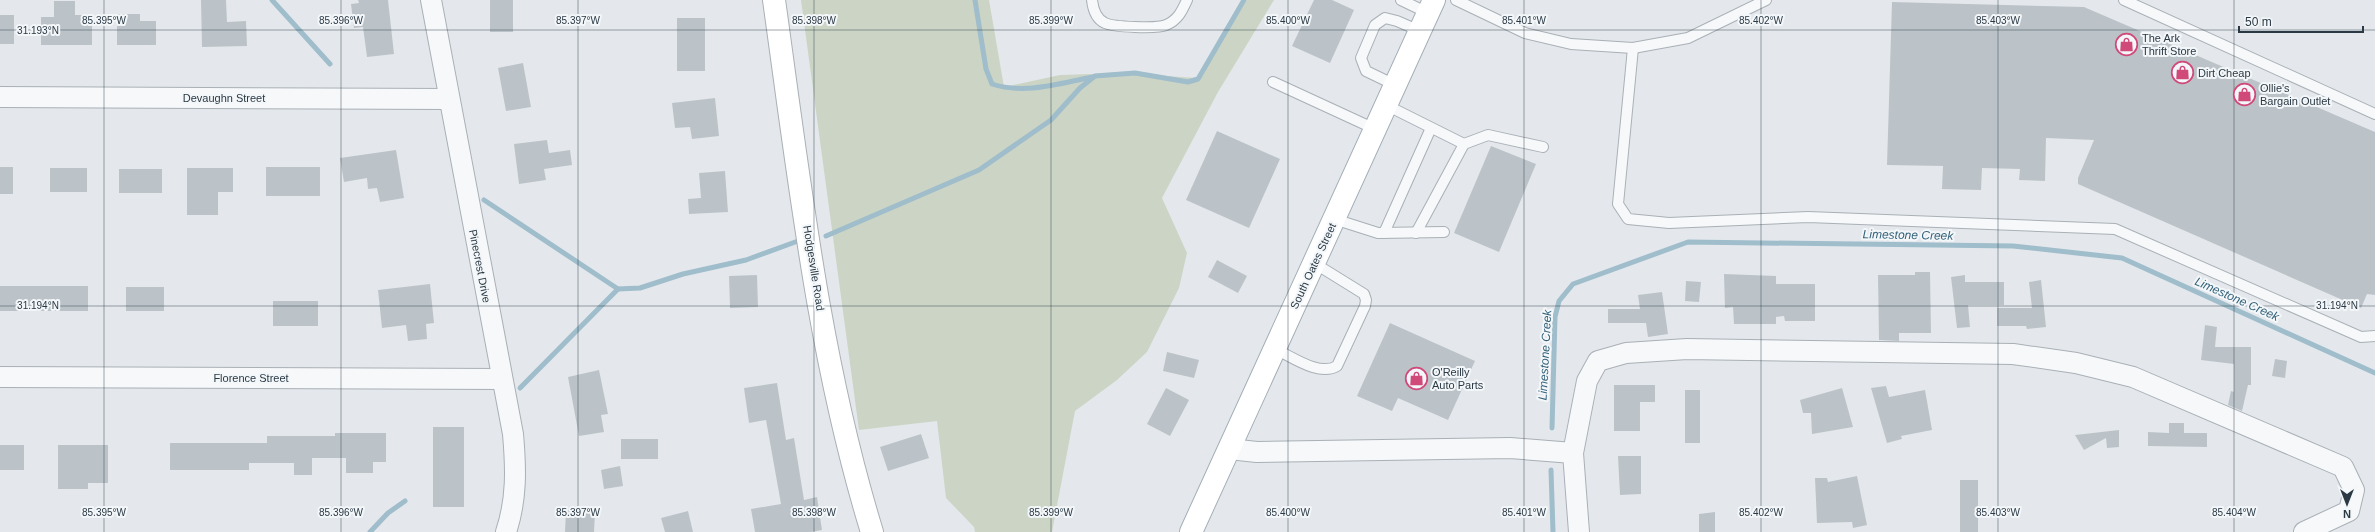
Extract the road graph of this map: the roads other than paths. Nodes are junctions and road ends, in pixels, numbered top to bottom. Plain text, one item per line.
1 (431, 0) edge
2 (774, 0) edge
3 (1092, 0) edge
4 (1187, 0) edge
5 (1401, 0) edge
6 (1456, 0) edge
7 (1766, 0) edge
8 (2124, 0) edge
9 (1428, 15) edge
10 (1633, 48) junction
11 (1273, 82) dead end
12 (1395, 85) junction
13 (0, 97) edge
14 (449, 99) junction
15 (1386, 105) junction
16 (2375, 114) edge
17 (1431, 128) junction
18 (1375, 129) junction
19 (1464, 144) junction
20 (1543, 147) dead end
21 (1334, 219) junction
22 (1444, 232) dead end
23 (1384, 233) junction
24 (1416, 233) junction
25 (1314, 263) junction
26 (2375, 336) edge
27 (1275, 349) junction
28 (0, 377) edge
29 (502, 379) junction
30 (1229, 449) junction
31 (1573, 453) junction
32 (506, 532) edge
33 (872, 532) edge
34 (1191, 532) edge
35 (1580, 532) edge
36 (2304, 532) edge

1 - 14 street, Pinecrest Drive
2 - 33 main road, Hodgesville Road
3 - 4 lane
5 - 9 lane
6 - 10 lane
7 - 10 lane
8 - 16 lane
9 - 12 main road, South Oates Street
9 - 12 lane
10 - 26 lane
11 - 18 lane
12 - 15 main road, South Oates Street
13 - 14 street, Devaughn Street
14 - 29 street, Pinecrest Drive
15 - 17 lane
15 - 18 main road, South Oates Street
17 - 19 lane
17 - 23 lane
18 - 21 main road, South Oates Street
19 - 20 lane
19 - 24 lane
21 - 23 lane
21 - 25 main road, South Oates Street
22 - 24 lane
23 - 24 lane
25 - 27 main road, South Oates Street
25 - 27 lane
27 - 30 main road, South Oates Street
28 - 29 street, Florence Street
29 - 32 street, Pinecrest Drive
30 - 31 street
30 - 34 main road, South Oates Street
31 - 35 street
31 - 36 street

